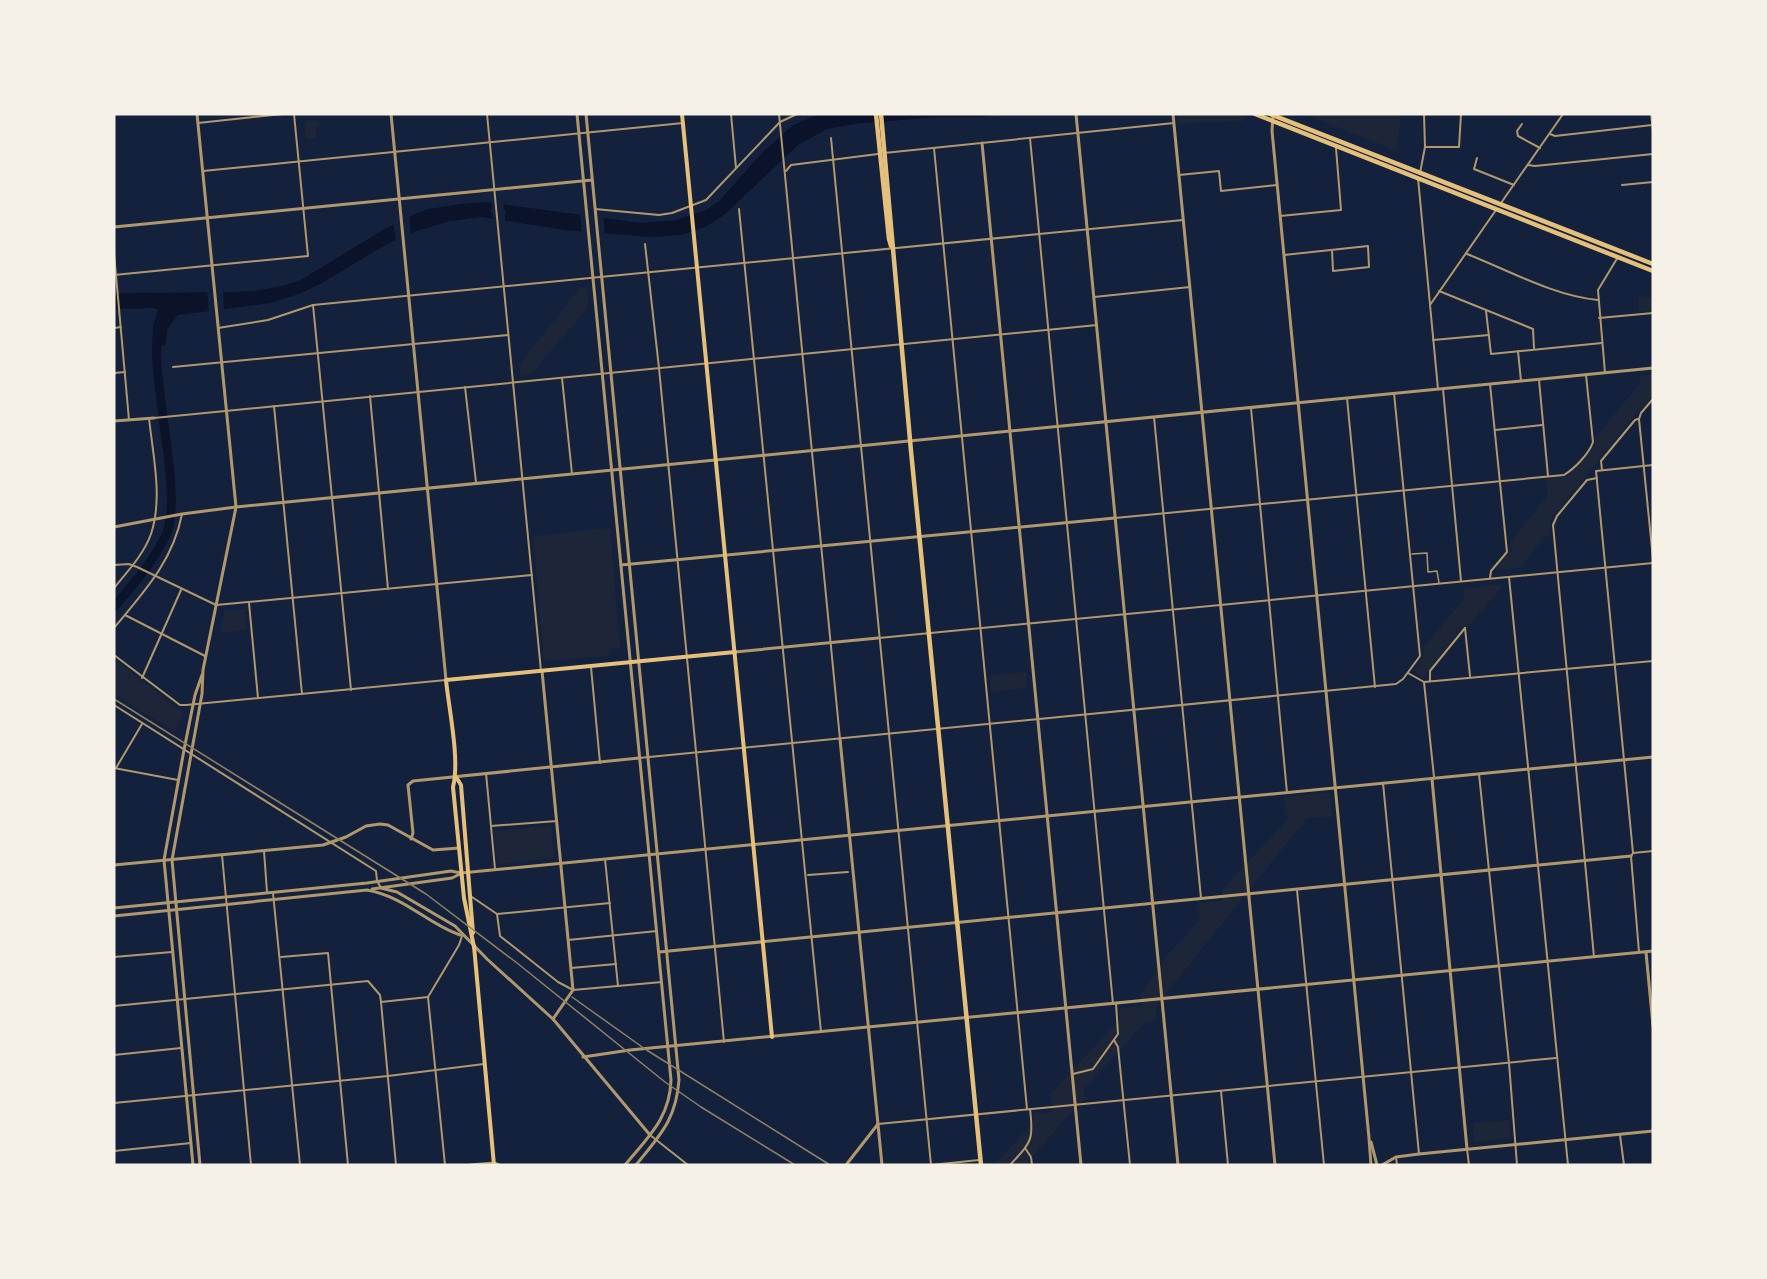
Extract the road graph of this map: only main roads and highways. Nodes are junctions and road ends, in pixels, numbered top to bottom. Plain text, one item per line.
1 (682, 114) edge
2 (876, 114) edge
3 (881, 114) edge
4 (1255, 114) edge
5 (1272, 117) edge
6 (880, 126) junction
7 (1419, 176) junction
8 (1498, 206) junction
9 (1653, 264) edge
10 (1653, 271) edge
11 (735, 652) junction
12 (456, 776) junction
13 (474, 947) junction
14 (772, 1037) road end
15 (981, 1162) edge
16 (496, 1164) edge

1 - 11 main road
2 - 6 highway
3 - 6 highway
4 - 5 highway
5 - 7 highway
5 - 7 highway
6 - 15 highway
7 - 8 highway
8 - 9 highway
8 - 10 highway
11 - 12 main road
11 - 14 main road
12 - 13 main road
12 - 13 main road
13 - 16 main road

